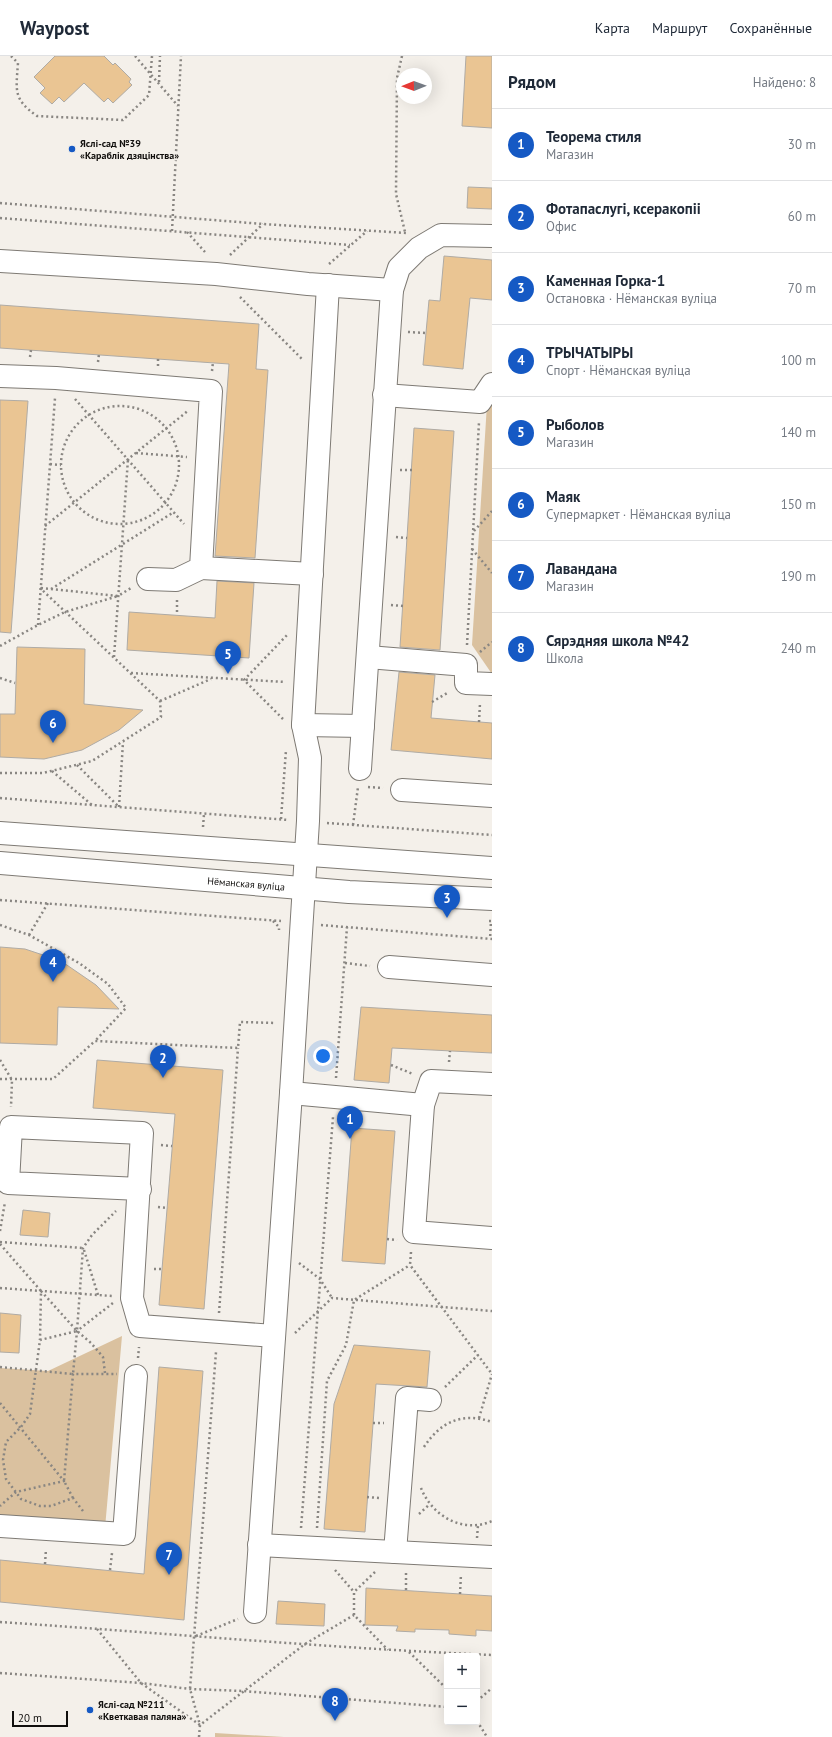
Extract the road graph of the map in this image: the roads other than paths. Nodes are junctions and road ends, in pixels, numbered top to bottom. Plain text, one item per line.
1 (492, 236) edge
2 (0, 261) edge
3 (328, 285) junction
4 (392, 290) junction
5 (0, 376) edge
6 (486, 393) edge
7 (384, 395) junction
8 (202, 568) junction
9 (312, 574) junction
10 (148, 579) road end
11 (368, 657) junction
12 (492, 684) edge
13 (296, 724) junction
14 (363, 726) junction
15 (359, 778) road end
16 (402, 790) road end
17 (492, 796) edge
18 (0, 833) edge
19 (307, 854) junction
20 (0, 863) edge
21 (492, 868) edge
22 (305, 888) junction
23 (492, 899) edge
24 (389, 968) road end
25 (492, 975) edge
26 (492, 1084) edge
27 (291, 1093) junction
28 (423, 1105) junction
29 (140, 1189) junction
30 (492, 1238) edge
31 (273, 1346) junction
32 (136, 1376) road end
33 (430, 1400) road end
34 (0, 1526) edge
35 (260, 1545) junction
36 (395, 1552) junction
37 (492, 1557) edge
38 (255, 1612) road end

1 - 4 main road
2 - 3 main road
3 - 4 main road
3 - 9 main road
4 - 7 main road
5 - 8 main road
6 - 7 main road
7 - 11 main road
8 - 9 main road
8 - 10 main road
9 - 13 main road
11 - 12 main road
11 - 14 main road
13 - 14 main road
13 - 19 main road
14 - 15 main road
16 - 17 main road
18 - 19 main road
19 - 21 main road
19 - 22 main road
20 - 22 main road, Нёманская вуліца
22 - 23 main road, Нёманская вуліца
22 - 27 main road
24 - 25 main road
26 - 28 main road
27 - 28 main road
27 - 31 main road
28 - 30 main road
29 - 29 main road
29 - 31 main road
31 - 35 main road
32 - 34 main road
33 - 36 main road
35 - 36 main road
35 - 38 main road
36 - 37 main road

